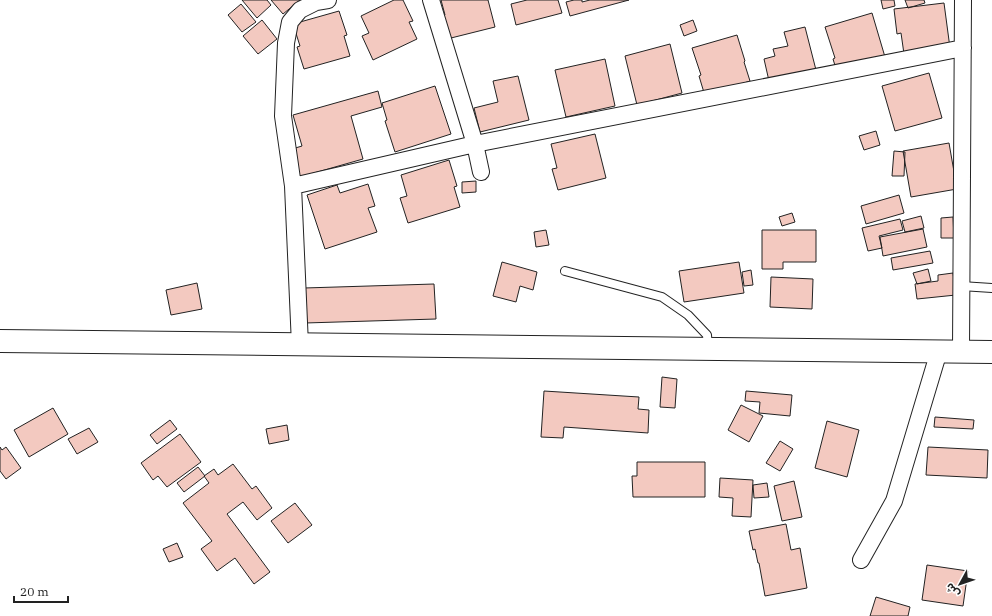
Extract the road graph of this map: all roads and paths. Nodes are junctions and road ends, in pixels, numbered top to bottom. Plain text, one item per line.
1 (328, 0) edge
2 (431, 0) edge
3 (963, 0) edge
4 (963, 48) junction
5 (475, 144) junction
6 (481, 172) dead end
7 (293, 186) junction
8 (565, 271) dead end
9 (961, 286) junction
10 (992, 288) edge
11 (0, 341) edge
12 (300, 345) junction
13 (708, 349) junction
14 (939, 351) junction
15 (961, 351) junction
16 (992, 352) edge
17 (861, 560) dead end

1 - 7 street
2 - 5 street
3 - 4 street
4 - 5 street
4 - 9 street
5 - 6 street
5 - 7 street
7 - 12 street
8 - 13 lane
9 - 10 lane
9 - 15 street
11 - 12 main road
12 - 13 main road
13 - 14 main road
14 - 15 main road
14 - 17 street
15 - 16 main road

